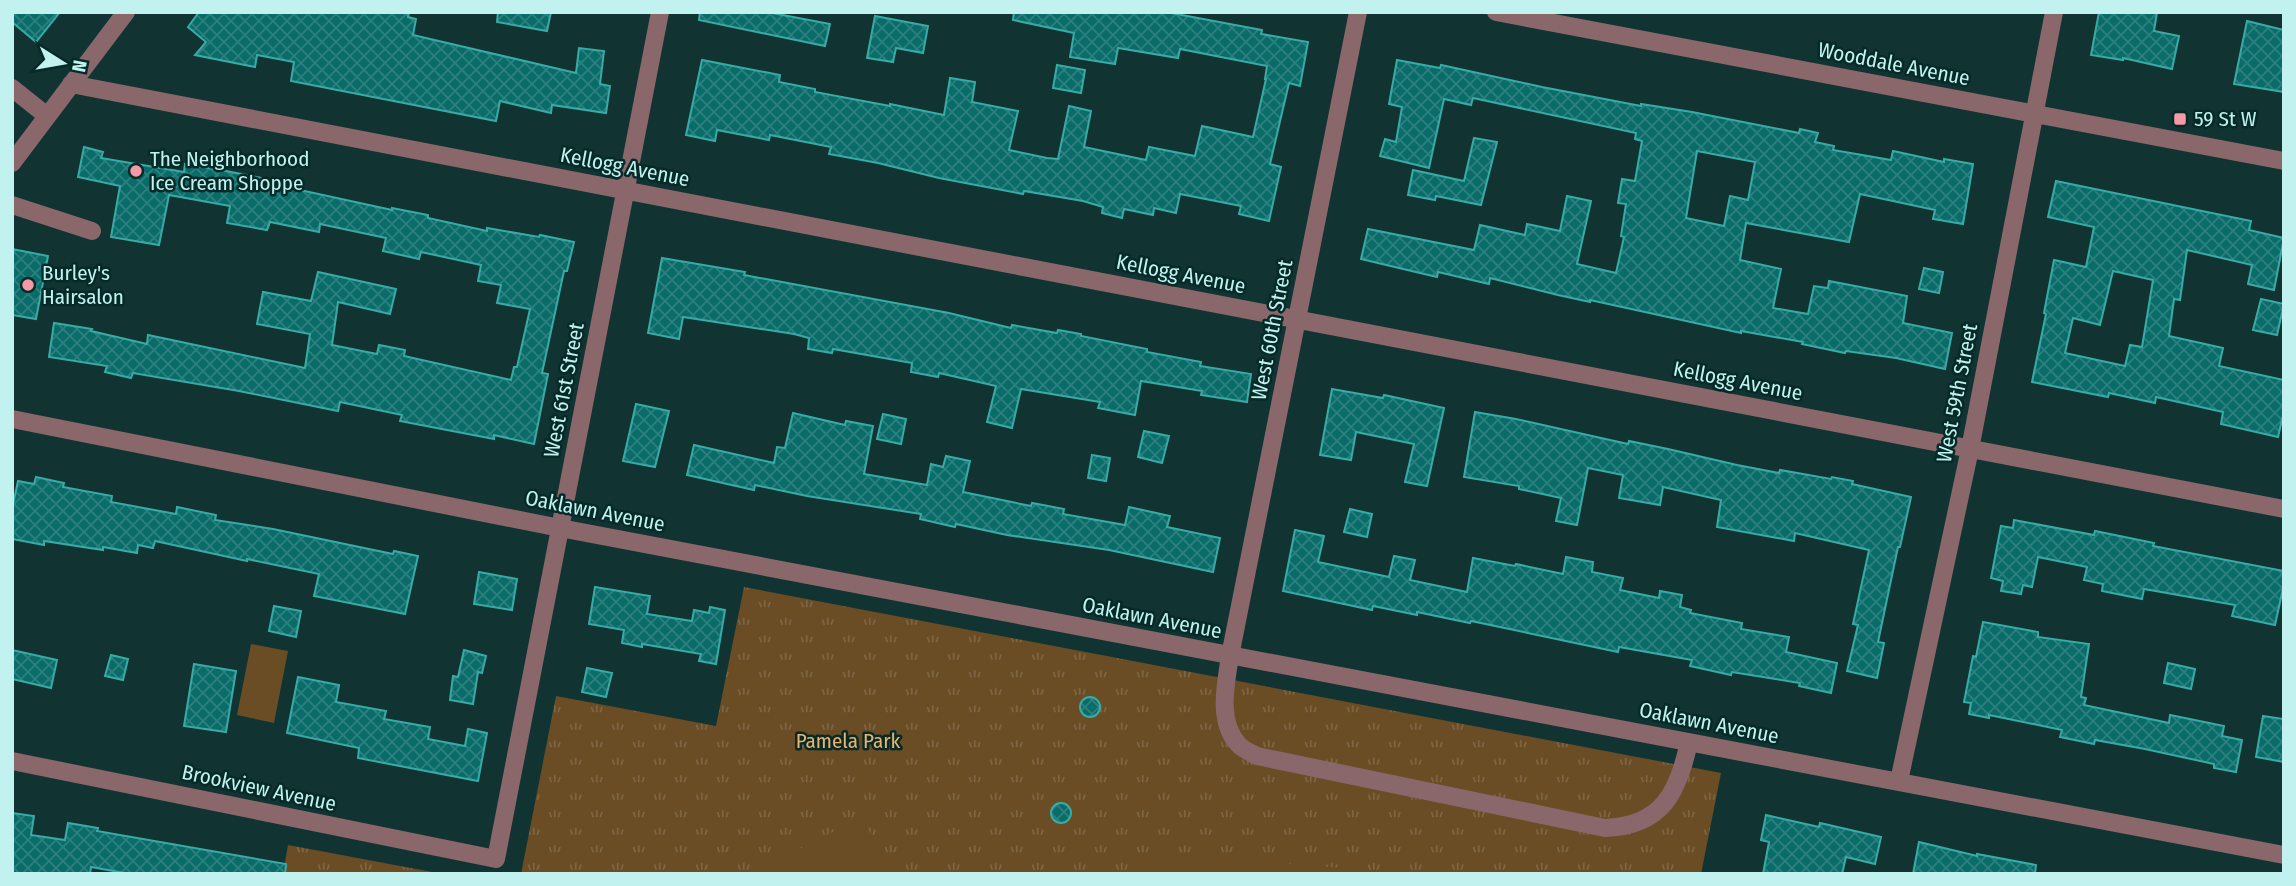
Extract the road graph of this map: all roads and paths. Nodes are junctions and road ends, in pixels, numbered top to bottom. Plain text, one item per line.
1 (126, 12) edge
2 (660, 12) edge
3 (1358, 12) edge
4 (1496, 12) edge
5 (2054, 12) edge
6 (71, 84) junction
7 (12, 88) edge
8 (2035, 114) junction
9 (47, 116) junction
10 (2284, 161) edge
11 (12, 163) edge
12 (625, 191) junction
13 (12, 205) edge
14 (92, 231) dead end
15 (1297, 320) junction
16 (12, 419) edge
17 (1970, 449) junction
18 (2284, 509) edge
19 (560, 528) junction
20 (1230, 656) junction
21 (1689, 742) junction
22 (12, 761) edge
23 (1899, 781) junction
24 (2284, 855) edge
25 (496, 859) joint

1 - 6 street
2 - 12 street, West 61st Street
3 - 15 street, West 60th Street
4 - 8 street, Wooddale Avenue
5 - 8 street, West 59th Street
6 - 9 street
6 - 12 street, Kellogg Avenue
7 - 9 street
8 - 10 street, Wooddale Avenue
8 - 17 street, West 59th Street
9 - 11 street
12 - 15 street, Kellogg Avenue
12 - 19 street, West 61st Street
13 - 14 street
15 - 17 street, Kellogg Avenue
15 - 20 street, West 60th Street
16 - 19 street, Oaklawn Avenue
17 - 18 street, Kellogg Avenue
17 - 23 street, West 59th Street
19 - 20 street, Oaklawn Avenue
19 - 25 street, West 61st Street
20 - 21 street, Oaklawn Avenue
20 - 21 street, West 60th Street
21 - 23 street, Oaklawn Avenue
22 - 25 street, Brookview Avenue
23 - 24 street, Oaklawn Avenue

